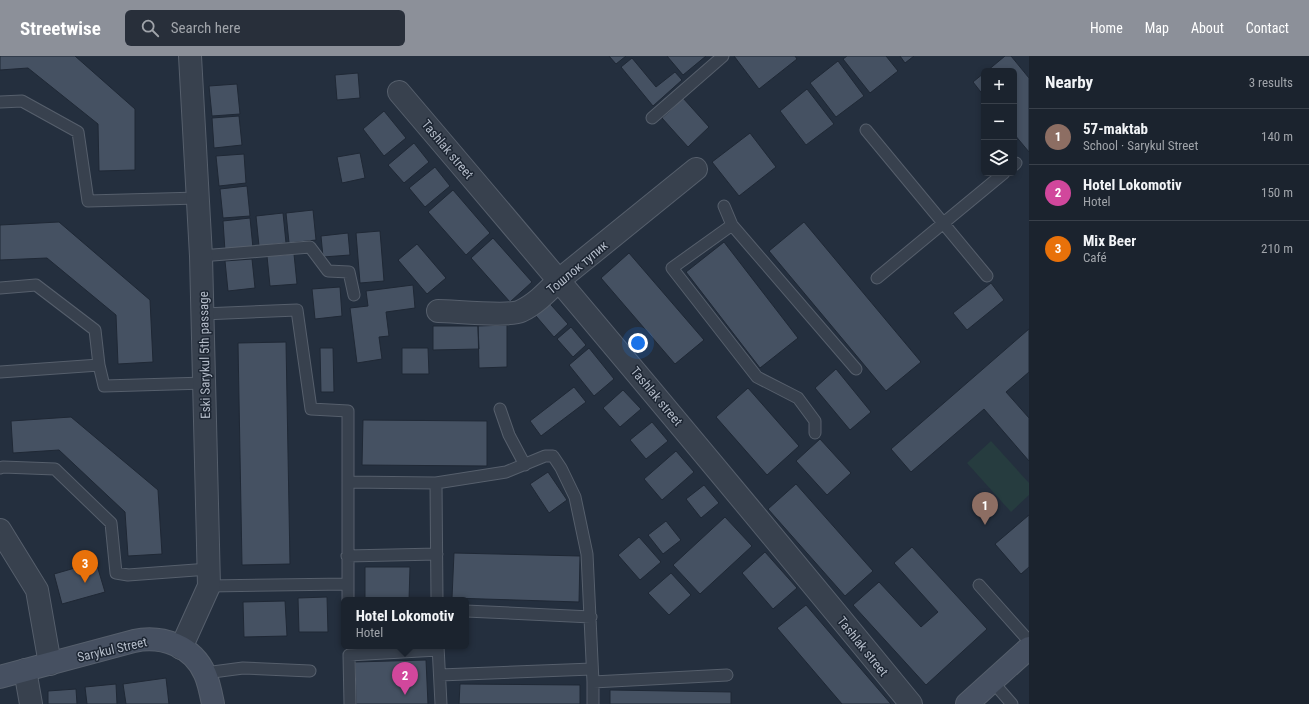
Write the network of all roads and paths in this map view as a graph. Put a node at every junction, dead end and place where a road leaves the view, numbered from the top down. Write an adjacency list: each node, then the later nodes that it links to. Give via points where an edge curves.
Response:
1 (190, 56): 9 (street, Eski Sarykul 5th passage)
2 (723, 56): 5 (lane)
3 (399, 92): 16 (street, Tashlak street)
4 (0, 102): 9 (lane, via 22,101 78,132 88,201)
5 (652, 118)
6 (866, 130): 11 (lane)
7 (696, 169): 16 (street, Тошлок тупик)
8 (1000, 176): 11 (lane)
9 (198, 198): 13 (street, Eski Sarykul 5th passage)
10 (724, 206): 12 (lane)
11 (944, 223): 14 (lane); 15 (lane)
12 (732, 225): 22 (lane); 26 (lane, via 672,268 757,377 798,398 815,421)
13 (201, 256): 18 (lane, via 310,248 328,272 350,272); 20 (street, Eski Sarykul 5th passage)
14 (987, 276)
15 (877, 278)
16 (559, 280): 19 (street, Тошлок тупик, via 539,299 520,312); 62 (street, Tashlak street)
17 (0, 288): 21 (lane, via 36,285 95,330)
18 (354, 295)
19 (438, 311)
20 (203, 314): 24 (street, Eski Sarykul 5th passage); 29 (lane, via 297,310 311,409 348,411)
21 (99, 364): 23 (lane); 24 (lane, via 104,386)
22 (856, 369)
23 (0, 372)
24 (205, 383): 34 (street, Eski Sarykul 5th passage)
25 (500, 409): 27 (lane, via 509,435)
26 (815, 433)
27 (525, 465): 30 (lane, via 506,472); 40 (lane, via 545,456 552,456 575,497 588,554)
28 (0, 468): 34 (lane, via 55,469 111,523 116,573)
29 (348, 482): 30 (lane); 33 (lane)
30 (436, 483): 32 (lane)
31 (0, 530): 47 (street, via 37,590)
32 (437, 554): 33 (lane); 38 (lane)
33 (348, 556): 35 (lane)
34 (209, 578): 35 (lane); 42 (street, Eski Sarykul 5th passage)
35 (347, 584): 37 (lane)
36 (979, 585): 41 (lane)
37 (348, 597)
38 (438, 597)
39 (469, 611): 40 (lane)
40 (591, 617): 48 (lane)
41 (1029, 641)
42 (182, 648): 47 (main road, Sarykul Street, via 157,640 141,640); 51 (main road, Sarykul Street, via 195,658)
43 (1029, 648): 55 (main road)
44 (408, 649): 46 (lane)
45 (438, 649): 53 (lane)
46 (349, 651): 59 (lane)
47 (50, 664): 49 (main road, Sarykul Street)
48 (592, 669): 53 (lane); 56 (lane)
49 (24, 670): 54 (main road, Sarykul Street); 57 (street)
50 (310, 671): 51 (lane, via 243,668)
51 (205, 673): 58 (main road, Sarykul Street)
52 (727, 675): 56 (lane)
53 (440, 676): 60 (lane)
54 (0, 677)
55 (992, 681): 63 (main road); 64 (lane)
56 (593, 682): 61 (lane)
57 (31, 704)
58 (213, 704)
59 (350, 704)
60 (441, 704)
61 (593, 704)
62 (911, 704)
63 (966, 704)
64 (1012, 704)

